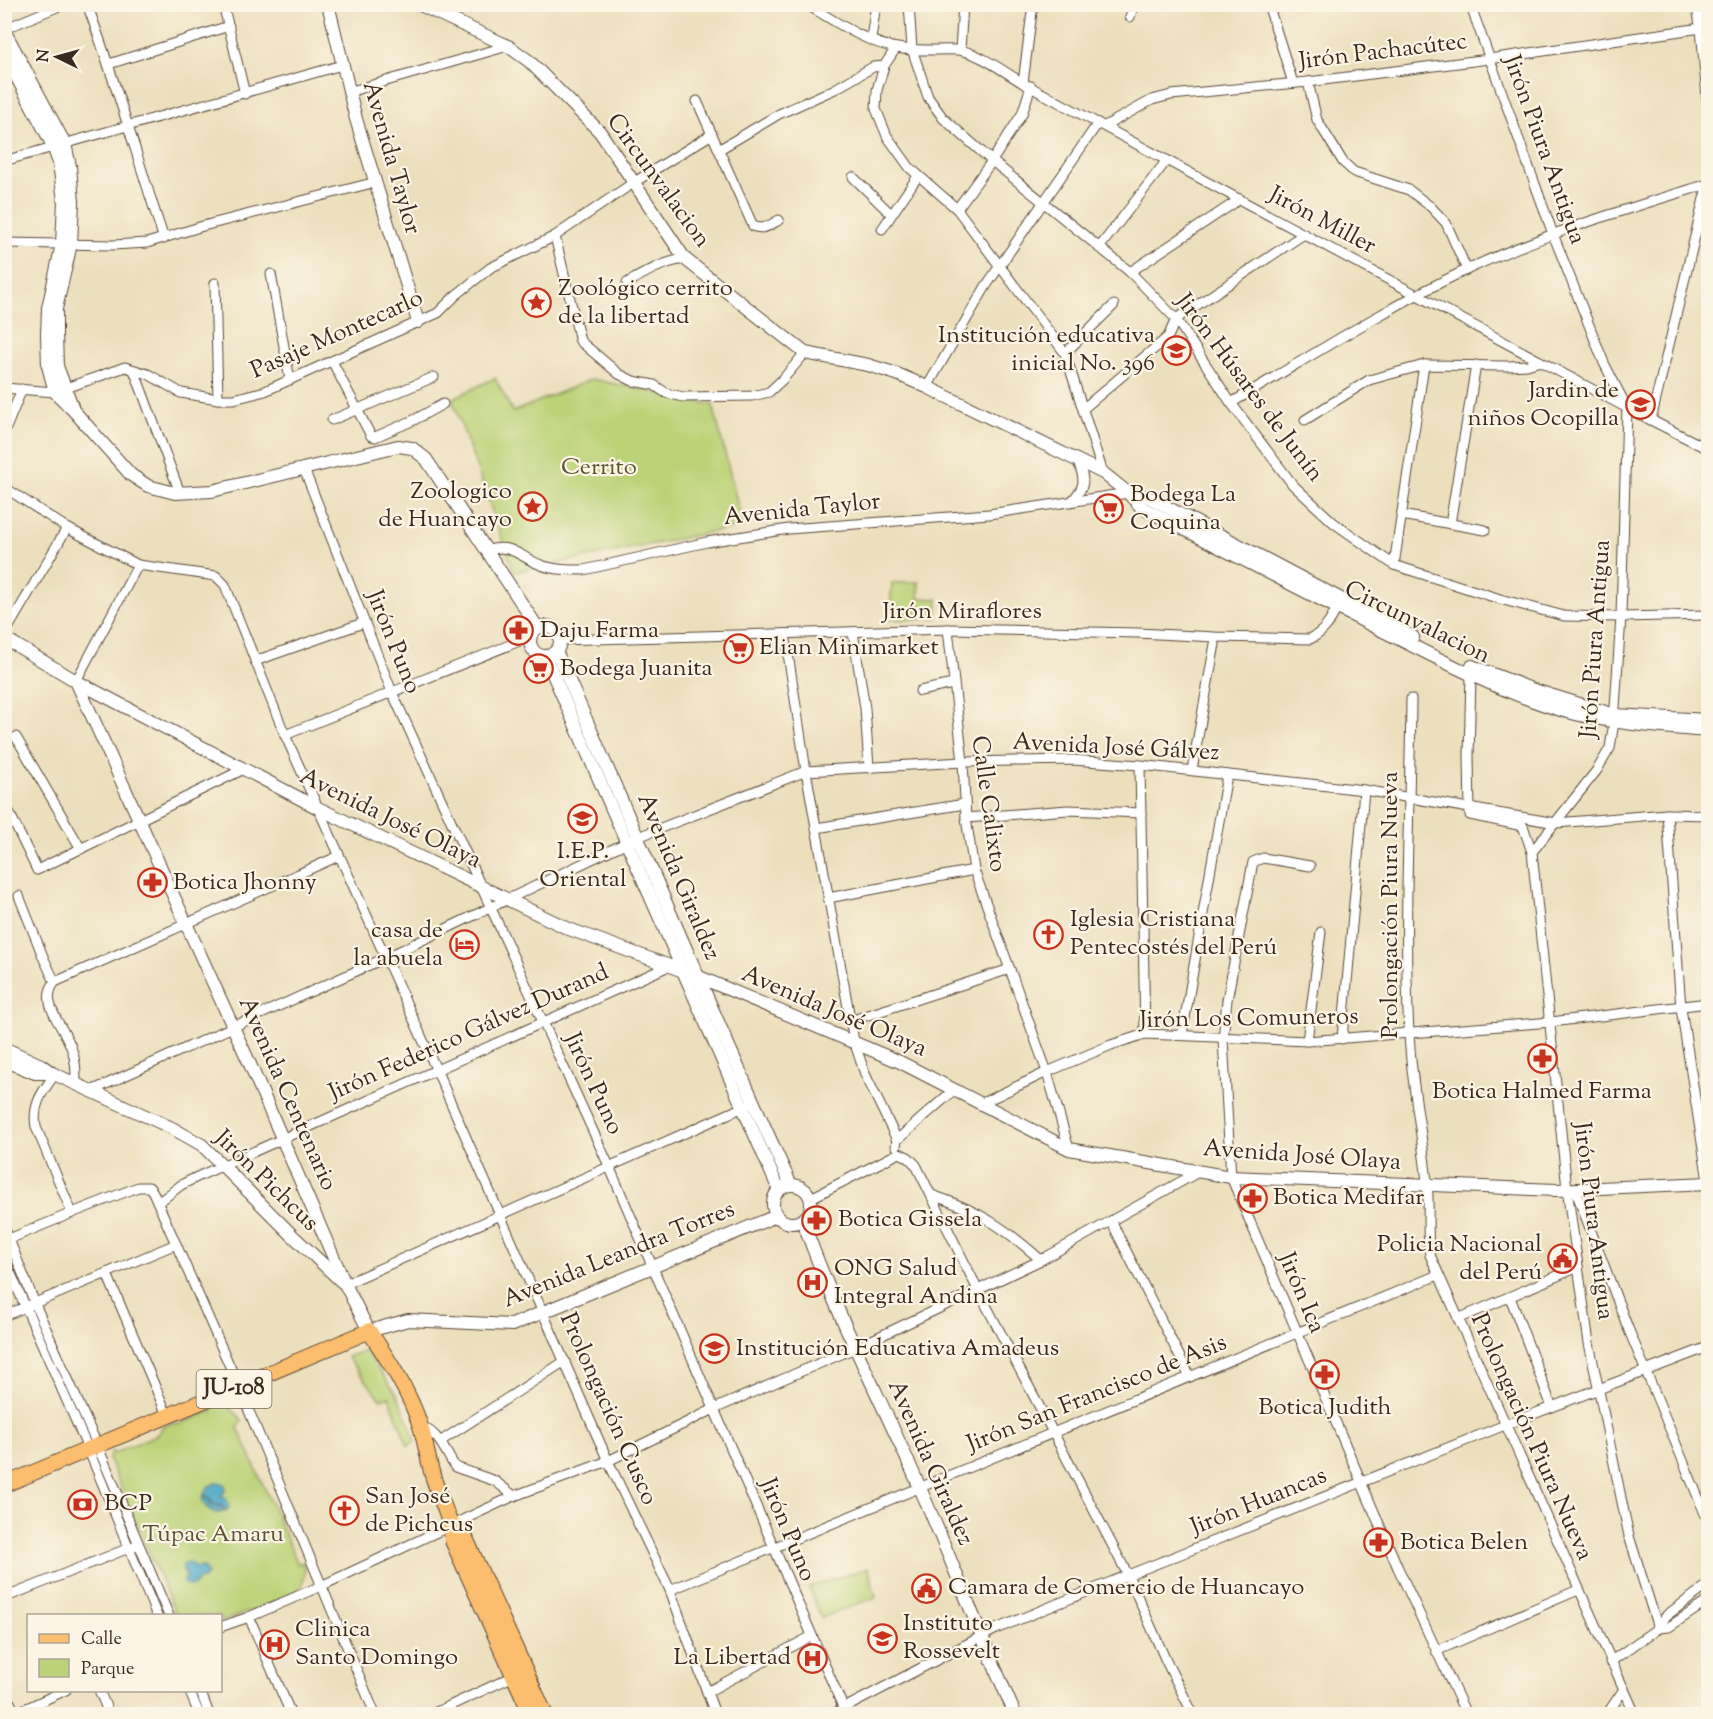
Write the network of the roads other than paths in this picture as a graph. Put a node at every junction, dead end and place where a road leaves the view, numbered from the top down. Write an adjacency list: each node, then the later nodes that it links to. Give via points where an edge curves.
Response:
1 (64, 4): 18 (street)
2 (87, 4): 26 (street)
3 (223, 4): 16 (street)
4 (328, 4): 27 (street, Avenida Taylor)
5 (418, 4): 20 (street, Circunvalacion)
6 (806, 4): 19 (street)
7 (876, 4): 19 (street)
8 (909, 4): 22 (street, Jirón Húsares de Junín)
9 (963, 4): 23 (street)
10 (1033, 4): 31 (street)
11 (1134, 4): 15 (street)
12 (1268, 4): 30 (street)
13 (1470, 4): 25 (street, Jirón Piura Antigua)
14 (1696, 4): 17 (street)
15 (1130, 17)
16 (229, 26): 26 (street); 33 (street)
17 (1705, 28): 25 (street, Jirón Pachacútec); 35 (street)
18 (4, 30): 39 (street)
19 (870, 39): 21 (street)
20 (508, 46): 32 (street); 47 (street, Circunvalacion, via 600,132)
21 (896, 48): 22 (street); 28 (street)
22 (912, 49): 23 (street, Jirón Miller); 43 (street, Jirón Húsares de Junín, via 928,97 943,118)
23 (960, 50): 31 (street, Jirón Miller)
24 (4, 53): 39 (street)
25 (1489, 59): 29 (street, Jirón Pachacútec); 56 (street, Jirón Piura Antigua)
26 (110, 64): 37 (street)
27 (342, 65): 32 (street, Avenida Taylor); 33 (street)
28 (884, 66): 40 (street, via 873,67 779,114); 44 (street, via 876,109 887,136)
29 (1308, 82): 30 (street, Jirón Pachacútec); 64 (street, via 1317,120 1343,162 1354,172 1409,190 1431,207 1446,223)
30 (1293, 83): 36 (street, Jirón Pachacútec, via 1171,95)
31 (1027, 84): 36 (street, Jirón Miller); 43 (street, via 1022,114)
32 (348, 92): 46 (street, Avenida Taylor)
33 (245, 94): 37 (street)
34 (697, 101): 38 (street)
35 (1708, 110)
36 (1102, 124): 41 (street, Jirón Miller); 50 (street)
37 (127, 128): 39 (street); 58 (street)
38 (712, 134): 40 (street); 47 (street, Pasaje Montecarlo)
39 (59, 145): 42 (street); 60 (street, via 73,202)
40 (720, 149): 53 (street, via 753,226 765,228)
41 (1167, 160): 49 (street, Jirón Miller); 61 (street)
42 (4, 161)
43 (992, 161): 50 (street, Jirón Húsares de Junín); 51 (street)
44 (918, 176): 51 (street); 52 (street)
45 (853, 177): 52 (street)
46 (376, 182): 58 (street); 72 (street, Avenida Taylor)
47 (633, 183): 57 (street, Pasaje Montecarlo); 62 (street, Circunvalacion)
48 (1708, 184): 56 (street); 94 (street)
49 (1240, 199): 55 (street, Jirón Miller); 65 (street)
50 (1044, 203): 61 (street, Jirón Húsares de Junín); 63 (street)
51 (957, 209): 63 (street)
52 (891, 214): 54 (street)
53 (779, 220)
54 (882, 229)
55 (1304, 234): 69 (street, Jirón Miller); 71 (street)
56 (1553, 234): 64 (street); 90 (street, Jirón Piura Antigua, via 1604,363)
57 (555, 236): 72 (street, Pasaje Montecarlo, via 490,268 438,313); 73 (street, via 580,341 618,374 684,397 752,396 769,392)
58 (164, 239): 60 (street, via 147,243)
59 (4, 243): 60 (street)
60 (66, 244): 85 (street, via 56,309)
61 (1099, 248): 65 (street, Jirón Húsares de Junín)
62 (685, 259): 68 (street, via 670,261); 73 (street, Circunvalacion)
63 (999, 267): 74 (street); 82 (street)
64 (1467, 270): 69 (street)
65 (1130, 272): 71 (street, Jirón Húsares de Junín)
66 (271, 274): 81 (street)
67 (215, 283): 86 (street)
68 (627, 283)
69 (1417, 295): 76 (street, Jirón Miller); 87 (street)
70 (1114, 305): 74 (street)
71 (1176, 319): 87 (street, Jirón Húsares de Junín); 89 (street, via 1168,337)
72 (417, 322): 75 (street, Pasaje Montecarlo)
73 (805, 353): 82 (street, Circunvalacion, via 878,368)
74 (1065, 354): 89 (street)
75 (332, 361): 81 (street, Pasaje Montecarlo); 91 (street)
76 (1540, 362): 78 (street); 90 (street, Jirón Miller)
77 (1424, 365): 78 (street); 93 (street, via 1370,380); 104 (street)
78 (1476, 366): 105 (street)
79 (134, 370): 85 (street, via 125,367); 86 (street, Pasaje Montecarlo, via 181,393); 101 (street)
80 (434, 377): 91 (street)
81 (290, 380): 86 (street, Pasaje Montecarlo, via 265,391)
82 (927, 387): 97 (street, Circunvalacion)
83 (4, 388): 84 (street)
84 (22, 389): 85 (street); 95 (street)
85 (60, 391): 101 (street, via 131,476 148,486)
86 (218, 399)
87 (1231, 403): 110 (street, Jirón Húsares de Junín, via 1293,486 1334,523)
88 (443, 404): 91 (street, via 375,437 368,432)
89 (1084, 408): 99 (street)
90 (1627, 408): 94 (street, Jirón Miller); 113 (street, Jirón Piura Antigua)
91 (358, 409): 92 (street)
92 (332, 420)
93 (1305, 420)
94 (1651, 420): 96 (street, Jirón Miller)
95 (4, 433)
96 (1708, 449)
97 (1078, 462): 99 (street, Circunvalacion); 103 (street, via 1083,484)
98 (304, 469): 101 (street, via 212,492); 108 (street, via 398,446 412,448 426,459); 114 (street, Jirón Puno)
99 (1103, 473): 102 (street, Circunvalacion)
100 (4, 487): 106 (street)
101 (180, 493)
102 (1128, 493): 103 (street, Avenida Taylor); 111 (street, Circunvalacion, via 1142,507)
103 (1071, 502): 108 (street, Avenida Taylor, via 989,514 789,529 707,542 584,570 541,565 508,548)
104 (1401, 515): 105 (street); 110 (street)
105 (1450, 524): 107 (street)
106 (67, 528): 109 (street); 119 (street)
107 (1485, 530)
108 (488, 550): 115 (street)
109 (138, 565): 123 (street, Prolongación Cusco, via 216,576 225,585); 125 (street)
110 (1394, 565): 113 (street, Jirón Húsares de Junín, via 1564,616)
111 (1339, 603): 116 (street, Jirón Miraflores, via 1331,622 1321,634 1310,639); 124 (street, Circunvalacion); 130 (street, Circunvalacion, via 1472,666)
112 (1708, 615): 113 (street, Jirón Húsares de Junín)
113 (1621, 617): 130 (street, Jirón Piura Antigua)
114 (363, 623): 123 (street); 128 (street, Jirón Puno)
115 (538, 628): 120 (street); 122 (street, via 547,626 558,633)
116 (948, 629): 117 (street, Jirón Miraflores); 126 (street, Calle Calixto)
117 (853, 632): 118 (street, Jirón Miraflores); 137 (street, via 866,708)
118 (785, 634): 122 (street, Jirón Miraflores); 140 (street)
119 (4, 637): 125 (street, Avenida José Olaya)
120 (530, 639): 122 (street, via 534,651); 128 (street)
121 (1215, 644): 139 (street)
122 (554, 649): 155 (street, Avenida Giraldez)
123 (255, 661): 133 (street, Prolongación Cusco)
124 (1471, 674): 130 (street, Circunvalacion, via 1563,710); 146 (street)
125 (76, 681): 138 (street, Avenida José Olaya); 152 (street, Avenida Centenario)
126 (953, 684): 127 (street); 135 (street, Calle Calixto)
127 (920, 691)
128 (392, 692): 133 (street); 161 (street, Jirón Puno)
129 (1411, 699): 143 (street, Prolongación Piura Nueva)
130 (1614, 718): 131 (street, Circunvalacion); 132 (street, Circunvalacion); 153 (street, Jirón Piura Antigua, via 1610,748)
131 (1708, 720)
132 (1708, 731)
133 (285, 735): 145 (street, Prolongación Cusco)
134 (16, 737): 156 (street)
135 (963, 762): 136 (street, Avenida José Gálvez, via 1073,760); 137 (street, Avenida José Gálvez); 144 (street, Calle Calixto)
136 (1140, 765): 139 (street, Avenida José Gálvez); 148 (street)
137 (869, 768): 140 (street, Avenida José Gálvez)
138 (244, 769): 145 (street, Avenida José Olaya); 152 (street)
139 (1192, 770): 141 (street, Avenida José Gálvez)
140 (806, 771): 154 (street); 155 (street, Avenida José Gálvez)
141 (1227, 774): 142 (street, Avenida José Gálvez); 182 (street)
142 (1364, 790): 143 (street, Avenida José Gálvez); 184 (street)
143 (1410, 798): 146 (street, Avenida José Gálvez); 181 (street, Prolongación Piura Nueva, via 1406,900)
144 (964, 804): 151 (street, Calle Calixto); 154 (street)
145 (318, 808): 158 (street, Prolongación Cusco); 161 (street, Avenida José Olaya)
146 (1470, 808): 153 (street, Avenida José Gálvez); 157 (street, via 1470,815 1522,826)
147 (8, 810): 156 (street, via 37,870)
148 (1141, 813): 151 (street, via 1068,810); 180 (street)
149 (1667, 814): 150 (street, Avenida José Gálvez); 153 (street, Avenida José Gálvez); 175 (street)
150 (1708, 815)
151 (966, 818): 160 (street, Calle Calixto)
152 (139, 820): 156 (street); 166 (street, Avenida Centenario)
153 (1556, 824): 157 (street, Jirón Piura Antigua)
154 (816, 828): 163 (street)
155 (633, 840): 164 (street, Avenida José Gálvez); 171 (street, Avenida Giraldez); 172 (street, Avenida Giraldez)
156 (81, 849)
157 (1532, 852): 177 (street, Jirón Piura Antigua)
158 (339, 856): 166 (street); 168 (street, Prolongación Cusco)
159 (1310, 866): 183 (street, Jirón Ica, via 1263,858 1252,862)
160 (974, 870): 163 (street); 170 (street, Calle Calixto)
161 (481, 886): 164 (street, Avenida José Olaya); 165 (street, Jirón Puno)
162 (19, 896): 173 (street)
163 (828, 898): 176 (street)
164 (508, 899): 165 (street, Avenida José Gálvez); 169 (street, Avenida José Olaya, via 569,928)
165 (491, 908): 168 (street, Avenida José Gálvez); 178 (street, Jirón Puno)
166 (186, 924): 173 (street); 179 (street, Avenida Centenario)
167 (1321, 932): 186 (street)
168 (385, 958): 179 (street, Avenida José Gálvez); 188 (street, Prolongación Cusco)
169 (669, 966): 171 (street, Avenida José Olaya); 178 (street, Jirón Federico Gálvez Durand)
170 (1010, 969): 176 (street); 189 (street, Calle Calixto)
171 (684, 972): 172 (street, Avenida José Olaya); 195 (street, Avenida Giraldez)
172 (697, 976): 185 (street, Avenida José Olaya); 195 (street, Avenida Giraldez)
173 (56, 982): 191 (street, via 50,988 49,1001 71,1046)
174 (1708, 1003): 175 (street, Jirón Los Comuneros)
175 (1682, 1008): 177 (street, Jirón Los Comuneros); 204 (street)
176 (850, 1021): 185 (street)
177 (1551, 1022): 181 (street, Jirón Los Comuneros); 207 (street, Jirón Piura Antigua)
178 (543, 1023): 188 (street, Jirón Federico Gálvez Durand); 201 (street, Jirón Puno)
179 (233, 1027): 193 (street, Avenida José Gálvez); 196 (street, Avenida Centenario)
180 (1145, 1034): 182 (street, Jirón Los Comuneros); 189 (street, Jirón Los Comuneros)
181 (1409, 1034): 184 (street, Jirón Los Comuneros); 205 (street, Prolongación Piura Nueva)
182 (1182, 1035): 183 (street, Jirón Los Comuneros)
183 (1223, 1038): 186 (street, Jirón Los Comuneros); 203 (street, Jirón Ica)
184 (1342, 1039): 186 (street, Jirón Los Comuneros)
185 (854, 1041): 192 (street, Avenida José Olaya); 197 (street, via 865,1074)
186 (1307, 1041)
187 (6, 1057): 190 (street, Jirón Pichcus, via 41,1065)
188 (436, 1069): 196 (street, Jirón Federico Gálvez Durand); 212 (street, Prolongación Cusco)
189 (1047, 1072): 194 (street, Jirón Los Comuneros); 198 (street, Calle Calixto)
190 (53, 1074): 191 (street, Jirón Pichcus); 211 (street, via 39,1096 34,1116)
191 (76, 1084): 193 (street, Jirón Pichcus)
192 (955, 1089): 194 (street, Avenida José Olaya); 197 (street)
193 (91, 1091): 200 (street, Jirón Pichcus, via 202,1145)
194 (982, 1103): 198 (street, Avenida José Olaya)
195 (748, 1105): 201 (street); 206 (street, Avenida Giraldez)
196 (283, 1138): 200 (street, Jirón Federico Gálvez Durand); 225 (street, Avenida Centenario)
197 (897, 1140): 199 (street)
198 (1069, 1149): 202 (street, Avenida José Olaya)
199 (899, 1153): 208 (street, via 913,1160); 209 (street)
200 (223, 1166): 210 (street, Jirón Federico Gálvez Durand, via 189,1181); 225 (street, Jirón Pichcus)
201 (609, 1166): 212 (street); 222 (street, Jirón Puno)
202 (1200, 1171): 203 (street, Avenida José Olaya); 214 (street)
203 (1231, 1177): 205 (street, Avenida José Olaya); 233 (street, Jirón Ica)
204 (1708, 1182): 207 (street, Avenida José Olaya)
205 (1428, 1185): 207 (street, Avenida José Olaya); 224 (street, Prolongación Piura Nueva, via 1428,1240)
206 (785, 1187): 209 (street, via 803,1188); 213 (street, via 773,1201)
207 (1571, 1189): 221 (street, Jirón Piura Antigua); 237 (street)
208 (932, 1195): 220 (street, via 988,1218); 226 (street)
209 (811, 1198): 215 (street)
210 (158, 1203): 211 (street, via 148,1187 138,1187); 218 (street)
211 (72, 1213): 217 (street)
212 (499, 1215): 225 (street); 229 (street, Prolongación Cusco)
213 (776, 1215): 215 (street, via 788,1223); 222 (street, Avenida Leandra Torres)
214 (1112, 1221): 220 (street); 238 (street)
215 (804, 1225): 235 (street, Avenida Giraldez)
216 (4, 1227): 217 (street)
217 (9, 1239): 228 (street)
218 (176, 1244): 223 (street); 239 (street)
219 (4, 1258): 228 (street)
220 (1041, 1260): 226 (street)
221 (1578, 1267): 227 (street); 240 (street, Jirón Piura Antigua)
222 (653, 1268): 229 (street, Avenida Leandra Torres); 242 (street, Jirón Puno)
223 (107, 1274): 228 (street); 243 (street)
224 (1438, 1275): 231 (street, Prolongación Piura Nueva); 233 (street, Jirón San Francisco de Asis)
225 (345, 1284): 232 (street, Avenida Centenario)
226 (978, 1290): 235 (street); 246 (street)
227 (1510, 1297): 231 (street); 241 (street)
228 (30, 1306): 230 (street); 248 (street)
229 (544, 1313): 232 (street, Avenida Leandra Torres, via 512,1325 414,1320); 236 (street, Prolongación Cusco)
230 (4, 1316)
231 (1458, 1319): 245 (street, Prolongación Piura Nueva)
232 (369, 1331): 239 (main road, Avenida Leandra Torres / JU-108); 244 (main road, Avenida Centenario, via 393,1366)
233 (1296, 1333): 238 (street, Jirón San Francisco de Asis); 250 (street, Jirón Ica)
234 (1708, 1347): 237 (street, Jirón Huancas)
235 (855, 1348): 242 (street); 252 (street, Avenida Giraldez)
236 (565, 1361): 247 (street); 249 (street, Prolongación Cusco)
237 (1645, 1371): 240 (street, Jirón Huancas); 254 (street)
238 (1190, 1377): 246 (street, Jirón San Francisco de Asis)
239 (238, 1387): 243 (main road, Avenida Leandra Torres / JU-108); 261 (street)
240 (1599, 1389): 241 (street, Jirón Huancas); 270 (street, Jirón Piura Antigua, via 1629,1536)
241 (1551, 1407): 245 (street, Jirón Huancas)
242 (714, 1409): 249 (street); 257 (street, Jirón Puno)
243 (168, 1417): 248 (main road, Avenida Leandra Torres / JU-108)
244 (420, 1424): 247 (street); 255 (main road, Avenida Centenario, via 428,1464)
245 (1505, 1425): 250 (street, Jirón Huancas); 263 (street, Prolongación Piura Nueva)
246 (1052, 1433): 252 (street, Jirón San Francisco de Asis); 259 (street)
247 (441, 1441): 253 (street, via 455,1467 495,1481)
248 (93, 1449): 251 (main road, Avenida Leandra Torres / JU-108); 256 (street); 258 (street)
249 (608, 1461): 253 (street); 262 (street, Prolongación Cusco)
250 (1361, 1483): 259 (street, Jirón Huancas); 273 (street, Jirón Ica)
251 (4, 1485)
252 (920, 1488): 257 (street, Jirón San Francisco de Asis); 272 (street, Avenida Giraldez)
253 (514, 1496): 255 (street)
254 (1708, 1521)
255 (452, 1524): 261 (street); 275 (main road, Avenida Centenario, via 453,1542)
256 (139, 1544): 258 (street); 267 (street)
257 (774, 1547): 262 (street, Jirón San Francisco de Asis); 271 (street, Jirón Puno)
258 (128, 1548): 264 (street); 266 (street)
259 (1128, 1575): 272 (street, Jirón Huancas); 296 (street)
260 (1708, 1585): 270 (street, via 1667,1615)
261 (321, 1586): 268 (street); 289 (street)
262 (670, 1590): 282 (street, Prolongación Cusco)
263 (1578, 1590): 273 (street); 274 (street, Prolongación Piura Nueva)
264 (4, 1598)
265 (1708, 1601): 270 (street, via 1669,1627)
266 (156, 1614)
267 (168, 1614)
268 (249, 1617): 269 (street); 288 (street)
269 (222, 1626)
270 (1658, 1628): 274 (street)
271 (812, 1636): 282 (street); 283 (street, Jirón Puno)
272 (981, 1637): 283 (street, Jirón Huancas); 295 (street, Avenida Giraldez)
273 (1436, 1651): 297 (street, Jirón Ica)
274 (1610, 1662): 276 (street, Prolongación Piura Nueva)
275 (519, 1673): 290 (street); 291 (main road, Avenida Centenario); 292 (main road, Avenida Centenario)
276 (1624, 1689): 298 (street); 299 (street, Prolongación Piura Nueva)
277 (4, 1691): 284 (street)
278 (62, 1692): 284 (street)
279 (100, 1692): 285 (street)
280 (190, 1692): 286 (street)
281 (201, 1692): 287 (street)
282 (707, 1692): 293 (street, Prolongación Cusco)
283 (845, 1712): 294 (street, Jirón Huancas)
284 (16, 1714)
285 (109, 1714)
286 (199, 1714)
287 (210, 1714)
288 (291, 1714)
289 (375, 1714)
290 (432, 1714)
291 (531, 1714)
292 (545, 1714)
293 (715, 1714)
294 (833, 1714)
295 (1015, 1714)
296 (1193, 1714)
297 (1466, 1714)
298 (1607, 1714)
299 (1635, 1714)

